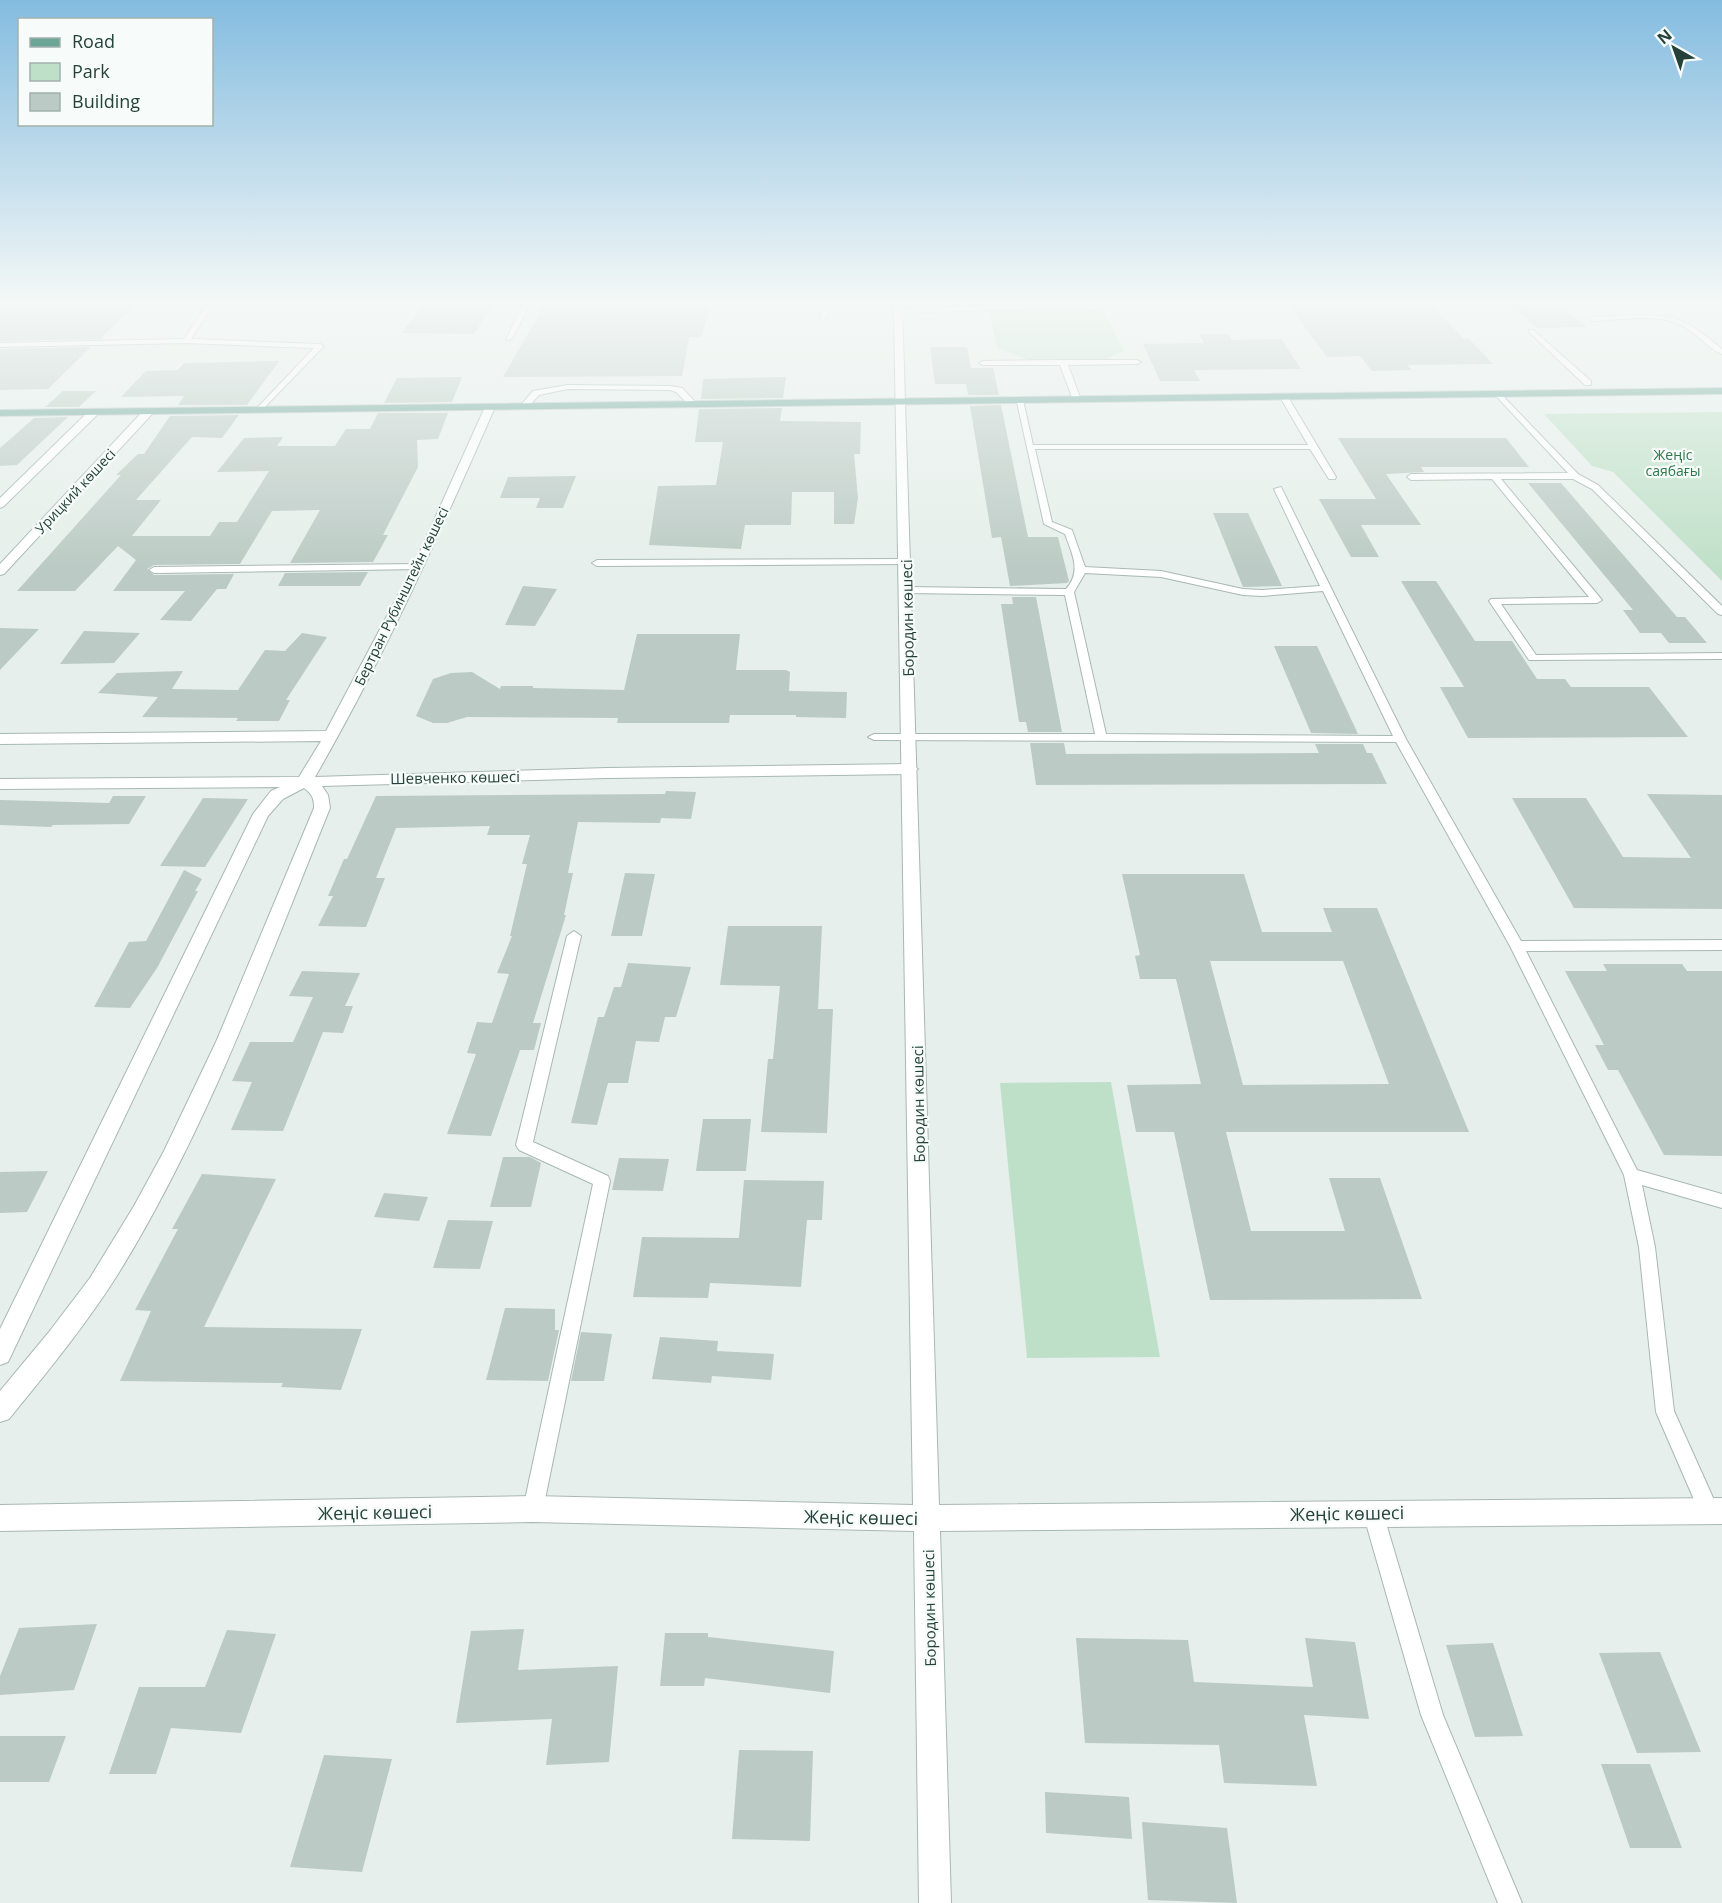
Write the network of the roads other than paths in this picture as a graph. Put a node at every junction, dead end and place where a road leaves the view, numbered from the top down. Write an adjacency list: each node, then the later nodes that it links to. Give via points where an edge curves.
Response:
1 (276, 393): 15 (lane)
2 (537, 393): 13 (lane)
3 (682, 393): 12 (lane)
4 (902, 393): 11 (street, Бородин көшесі)
5 (1074, 393): 10 (lane)
6 (1587, 393): 7 (main road)
7 (1498, 394): 8 (main road); 21 (lane)
8 (1284, 397): 10 (main road); 20 (lane)
9 (1019, 400): 10 (main road); 11 (main road); 19 (lane)
10 (1077, 400)
11 (902, 402): 12 (main road); 27 (street, Бородин көшесі)
12 (693, 404): 13 (main road)
13 (524, 406): 14 (main road)
14 (490, 407): 15 (main road); 29 (street, Бертран Рубинштейн көшесі)
15 (260, 410): 16 (main road)
16 (149, 411): 17 (main road); 32 (street, Урицкий көшесі)
17 (94, 412): 18 (main road); 26 (street)
18 (0, 413)
19 (1030, 447): 20 (lane); 31 (lane, via 1048,524 1069,532)
20 (1313, 447): 22 (lane)
21 (1575, 476): 24 (lane); 36 (lane, via 1594,487)
22 (1332, 477)
23 (1411, 477): 24 (lane)
24 (1495, 477): 37 (lane, via 1597,600 1494,601 1533,658)
25 (1278, 489): 33 (lane)
26 (0, 504)
27 (905, 561): 28 (lane); 34 (street, Бородин көшесі)
28 (597, 564)
29 (419, 567): 30 (lane); 38 (street, Бертран Рубинштейн көшесі)
30 (154, 570)
31 (1082, 570): 33 (lane, via 1161,574 1263,594); 35 (lane, via 1079,582)
32 (0, 571)
33 (1326, 588): 43 (lane)
34 (906, 590): 35 (lane); 40 (street, Бородин көшесі)
35 (1069, 592): 41 (lane)
36 (1722, 612)
37 (1722, 656)
38 (331, 736): 42 (street); 45 (street, Бертран Рубинштейн көшесі)
39 (874, 737): 40 (lane)
40 (909, 737): 41 (lane); 44 (street, Бородин көшесі)
41 (1101, 737): 43 (lane)
42 (0, 739)
43 (1400, 739): 49 (lane)
44 (910, 769): 45 (street, Шевченко көшесі); 58 (street, Бородин көшесі)
45 (304, 782): 46 (street, Шевченко көшесі); 52 (street, via 277,795 261,814); 53 (street, via 318,790 323,798 322,808 187,1130 112,1264 77,1317)
46 (0, 784)
47 (574, 936): 54 (lane, via 524,1144 603,1181)
48 (1722, 945): 49 (lane)
49 (1517, 946): 50 (lane)
50 (1632, 1175): 51 (lane); 55 (lane, via 1647,1247 1665,1412)
51 (1722, 1201)
52 (0, 1354)
53 (0, 1410)
54 (533, 1509): 57 (street, Жеңіс көшесі); 58 (street, Жеңіс көшесі)
55 (1716, 1511): 56 (street, Жеңіс көшесі)
56 (1372, 1513): 58 (street, Жеңіс көшесі); 60 (lane, via 1432,1715)
57 (0, 1518)
58 (927, 1518): 59 (street, Бородин көшесі)
59 (935, 1903)
60 (1510, 1903)

